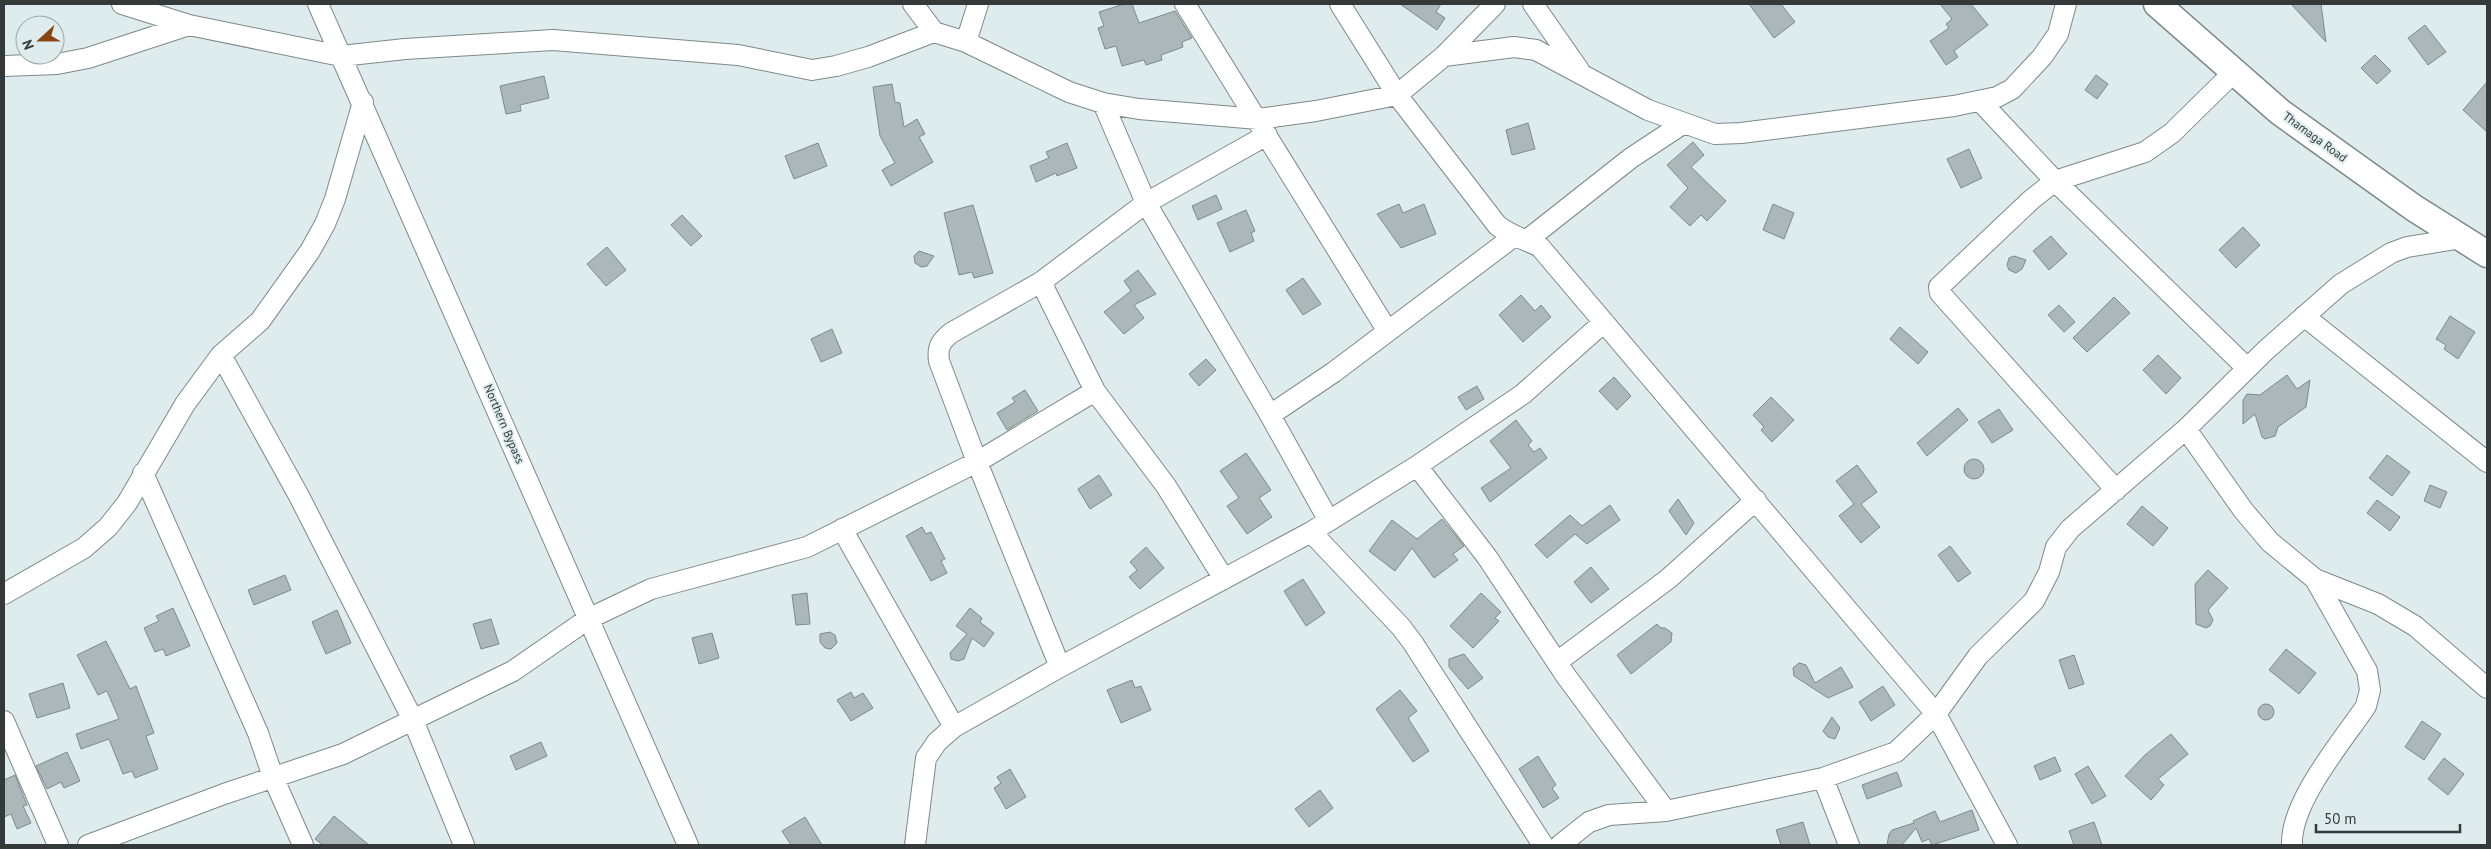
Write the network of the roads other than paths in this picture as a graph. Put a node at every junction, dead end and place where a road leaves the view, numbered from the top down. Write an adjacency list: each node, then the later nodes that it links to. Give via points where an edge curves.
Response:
1 (122, 4): 11 (street)
2 (318, 4): 14 (street, Northern Bypass)
3 (913, 4): 12 (street)
4 (978, 4): 13 (street)
5 (1185, 4): 24 (street)
6 (1340, 4): 19 (street)
7 (1495, 4): 15 (street)
8 (1533, 4): 18 (street)
9 (2066, 4): 21 (street, via 2058,34 2028,73 2012,89)
10 (2157, 4): 17 (main road, Thamaga Road)
11 (189, 25): 14 (street); 16 (street, via 88,58 57,64)
12 (934, 32): 13 (street); 14 (street, via 836,66 812,70 738,55 553,40)
13 (966, 42): 22 (street, via 1069,92)
14 (341, 56): 20 (street, Northern Bypass)
15 (1444, 56): 18 (street, via 1514,47 1536,50); 19 (street)
16 (4, 66)
17 (2234, 72): 25 (street, via 2172,133 2145,152); 28 (main road, Thamaga Road, via 2280,112 2414,208)
18 (1581, 74): 23 (street, via 1648,110)
19 (1397, 95): 24 (street, via 1316,111); 27 (street, via 1497,225)
20 (363, 102): 33 (street, via 325,224 260,321); 50 (street, Northern Bypass)
21 (1980, 102): 23 (street, via 1741,133 1715,134); 25 (street)
22 (1104, 103): 24 (street); 26 (street)
23 (1684, 123): 27 (street)
24 (1263, 127): 26 (street); 32 (street)
25 (2055, 181): 34 (street); 42 (street, via 1942,282 1940,293)
26 (1146, 203): 29 (street); 36 (street)
27 (1520, 238): 31 (street, via 1540,247); 32 (street)
28 (2479, 245): 30 (street, via 2431,242 2390,253 2341,284)
29 (1041, 282): 35 (street); 38 (street, via 952,333 942,340 938,350 939,361)
30 (2304, 316): 34 (street); 39 (street)
31 (1604, 322): 40 (street, via 1524,394); 43 (street)
32 (1387, 330): 36 (street, via 1334,372)
33 (221, 355): 41 (street, via 185,404); 55 (street, via 299,496)
34 (2247, 368): 37 (street)
35 (1096, 391): 38 (street); 47 (street, via 1166,486)
36 (1270, 415): 44 (street)
37 (2186, 429): 42 (street); 48 (street, via 2243,510 2270,542)
38 (977, 462): 45 (street); 52 (street)
39 (2487, 462)
40 (1417, 466): 44 (street); 51 (street, via 1487,558)
41 (143, 473): 49 (street, via 127,504 84,548); 58 (street, via 258,733)
42 (2116, 490): 54 (street, via 2070,530 2056,547 2049,572 2034,601 1978,656)
43 (1756, 500): 51 (street, via 1668,579); 54 (street)
44 (1329, 521): 46 (street)
45 (842, 529): 50 (street, via 792,552 651,589); 57 (street)
46 (1311, 532): 47 (street); 67 (street, via 1413,643)
47 (1224, 579): 52 (street)
48 (2315, 579): 53 (street, via 2378,604 2415,626); 71 (street, via 2367,672 2370,690 2366,706 2306,796 2296,816)
49 (4, 594)
50 (588, 619): 55 (street, via 513,671); 65 (street, Northern Bypass)
51 (1557, 662): 60 (street)
52 (1060, 667): 57 (street)
53 (2487, 688)
54 (1936, 714): 59 (street, via 1896,752); 70 (street)
55 (413, 720): 58 (street, via 343,754); 64 (street)
56 (4, 721): 61 (street)
57 (954, 728): 66 (street, via 937,742 926,758)
58 (273, 777): 62 (street); 63 (street)
59 (1823, 778): 60 (street); 69 (street)
60 (1666, 811): 68 (street, via 1609,815 1589,822)
61 (58, 845)
62 (88, 845)
63 (303, 845)
64 (464, 845)
65 (688, 845)
66 (915, 845)
67 (1544, 845)
68 (1560, 845)
69 (1849, 845)
70 (2007, 845)
71 (2292, 845)

